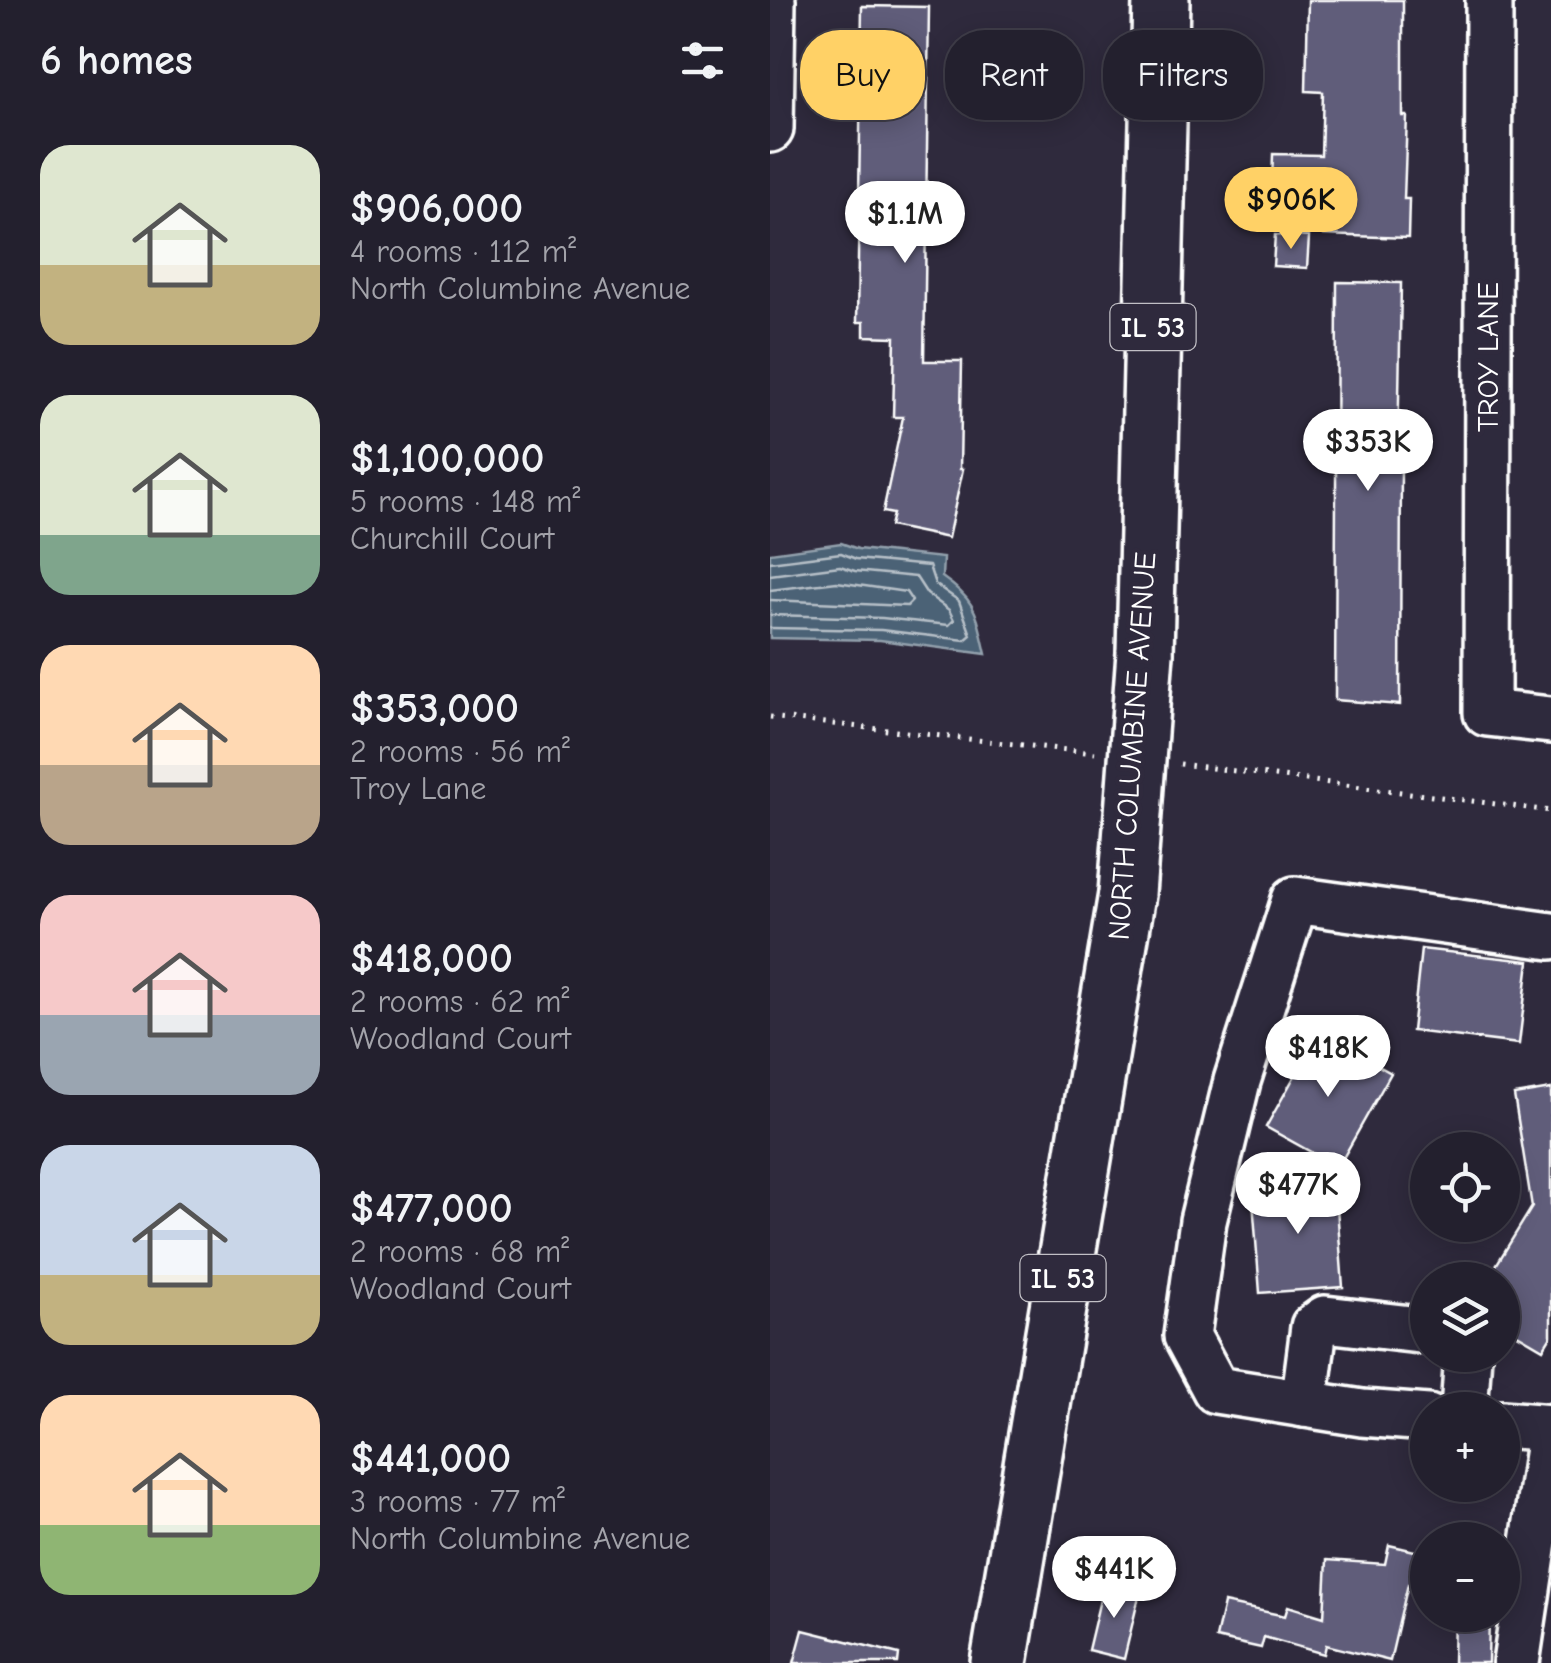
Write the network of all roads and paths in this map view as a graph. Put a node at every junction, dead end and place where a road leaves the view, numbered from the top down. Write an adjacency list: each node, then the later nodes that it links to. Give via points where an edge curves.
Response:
1 (772, 0): 4 (street)
2 (1161, 0): 12 (main road, NORTH COLUMBINE AVENUE / IL 53, bridge, via 1144,653 1127,894)
3 (1489, 0): 5 (street, TROY LANE, via 1487,713)
4 (770, 129)
5 (1551, 720)
6 (1551, 936): 8 (street, via 1295,900 1237,1080 1203,1221 1187,1336 1216,1390)
7 (1410, 1329): 8 (street, via 1326,1319 1314,1327)
8 (1304, 1404): 9 (street)
9 (1410, 1416)
10 (1520, 1425): 11 (street)
11 (1551, 1428): 13 (street)
12 (999, 1663)
13 (1516, 1663)

